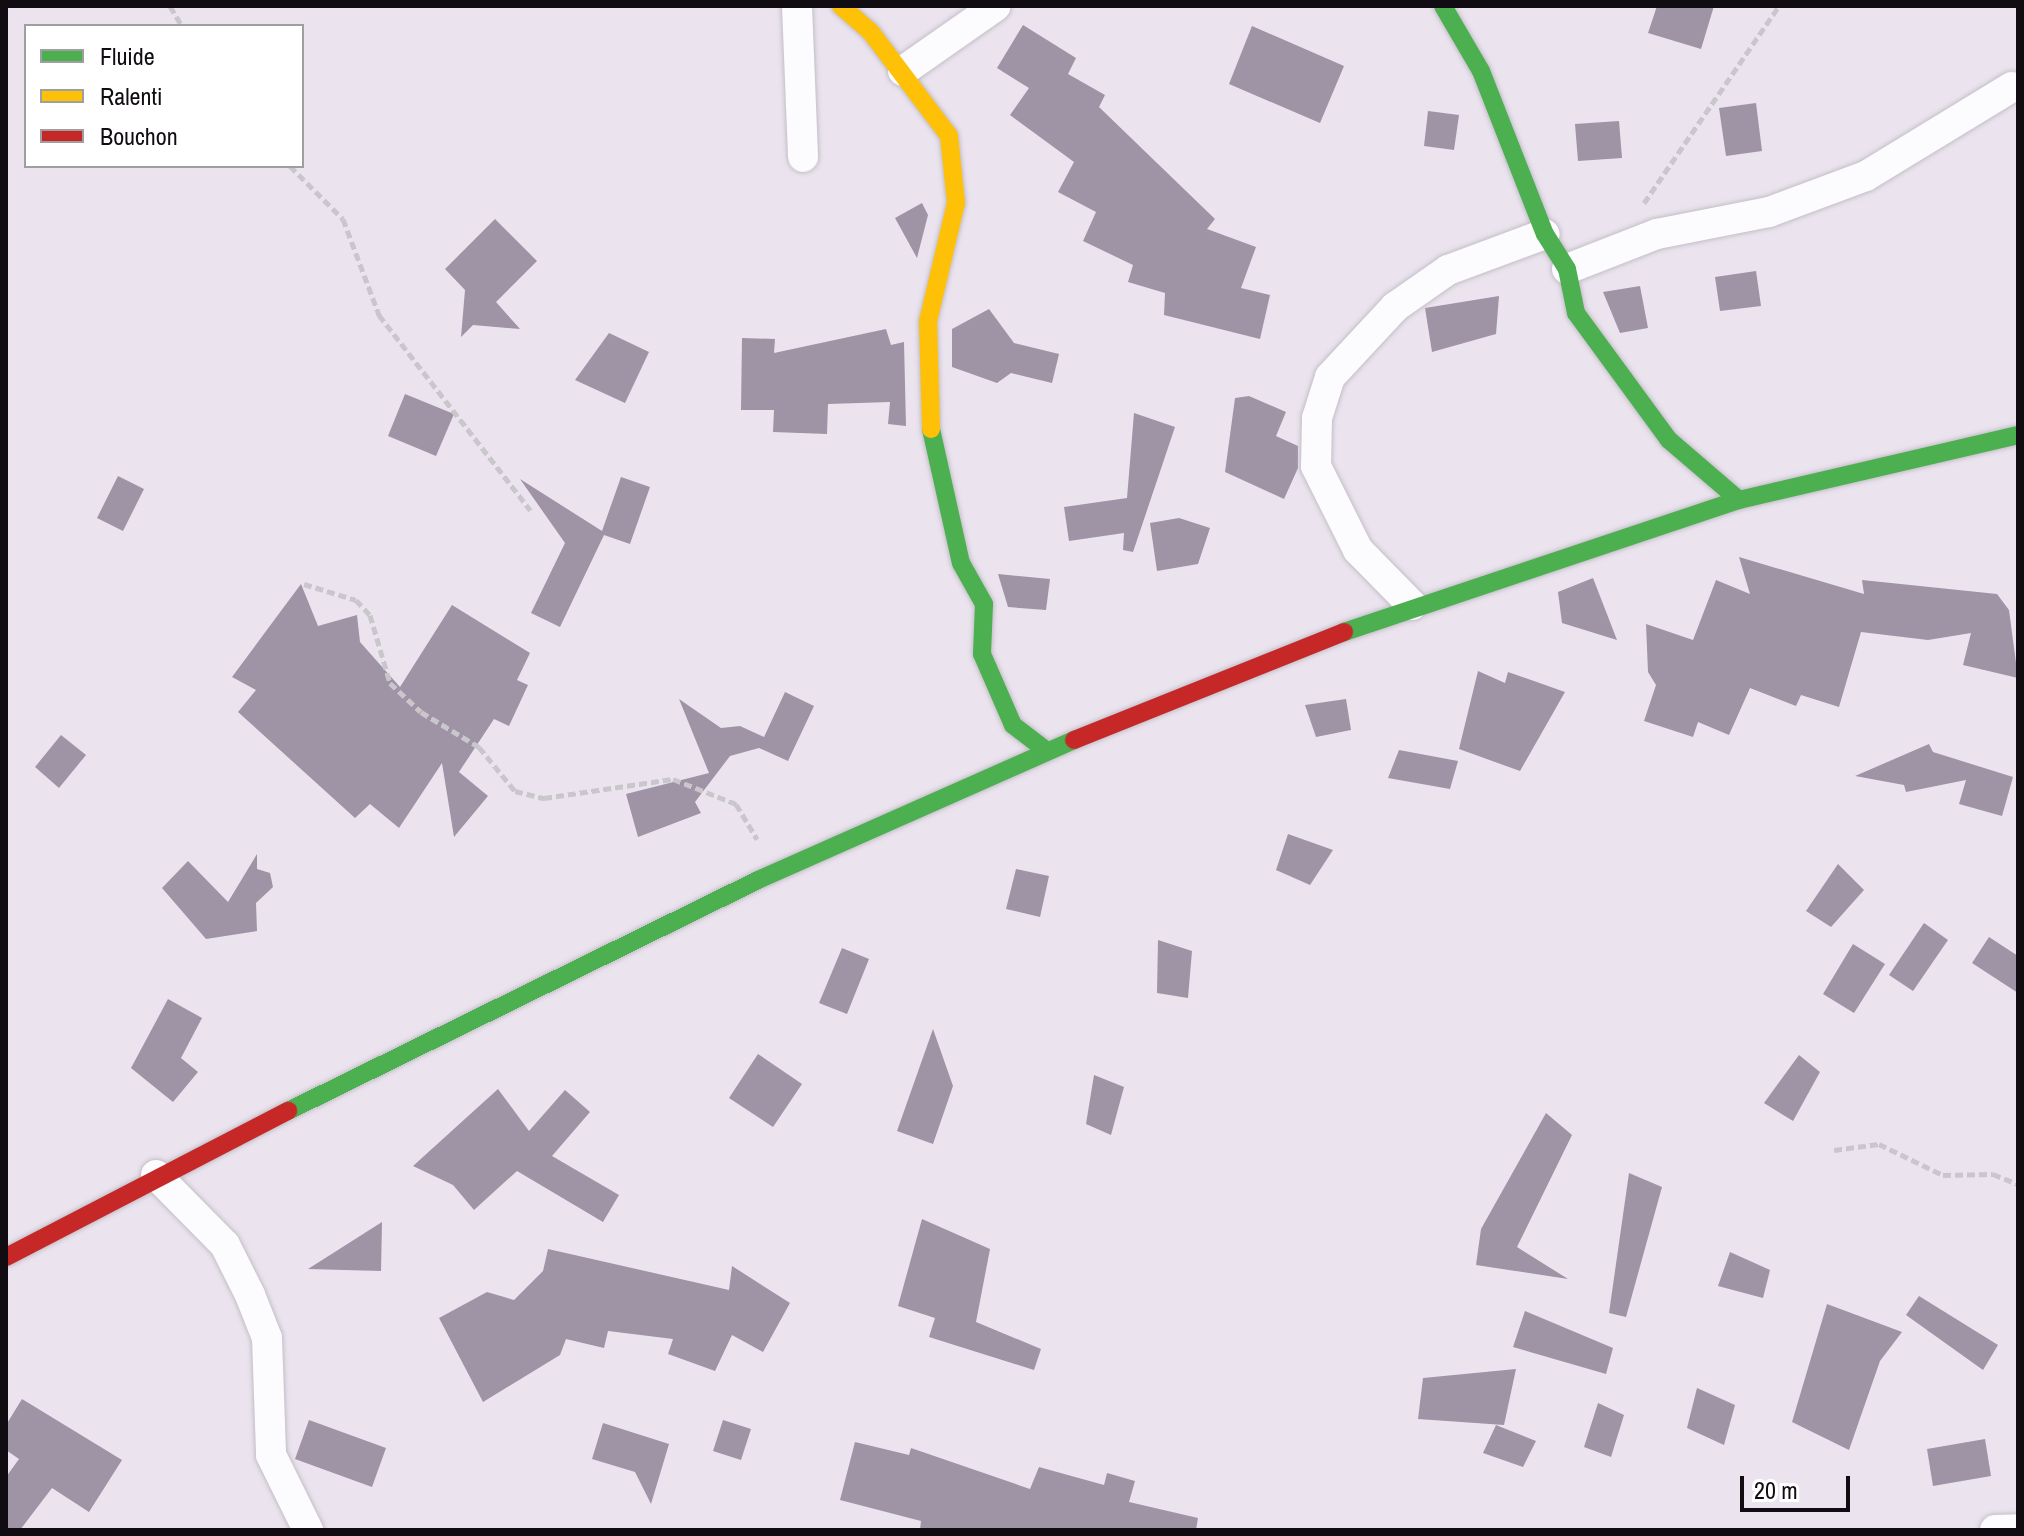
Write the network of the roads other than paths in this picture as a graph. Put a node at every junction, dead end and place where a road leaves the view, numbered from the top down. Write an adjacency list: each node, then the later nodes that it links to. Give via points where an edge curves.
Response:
1 (797, 6): 8 (street)
2 (841, 6): 5 (main road)
3 (996, 6): 6 (street)
4 (1443, 6): 9 (main road, via 1481,71)
5 (873, 18): 6 (main road)
6 (903, 71): 14 (main road, via 949,136 953,164 952,240 928,321 926,376 941,489 961,563 984,604 982,654 1013,725)
7 (2012, 87): 10 (street, via 1866,176 1769,212 1657,234)
8 (803, 157)
9 (1545, 234): 10 (main road); 13 (street, via 1448,270 1395,307 1330,377 1317,418 1316,466 1358,550)
10 (1567, 269): 12 (main road, via 1576,313 1624,384 1669,440)
11 (2018, 435): 12 (main road)
12 (1739, 500): 13 (main road)
13 (1412, 605): 14 (main road)
14 (1047, 751): 15 (main road, via 758,880)
15 (156, 1175): 16 (main road); 18 (street, via 225,1245 250,1295 267,1338 271,1455)
16 (6, 1257)
17 (2018, 1529): 19 (street)
18 (308, 1530)
19 (1995, 1530)

